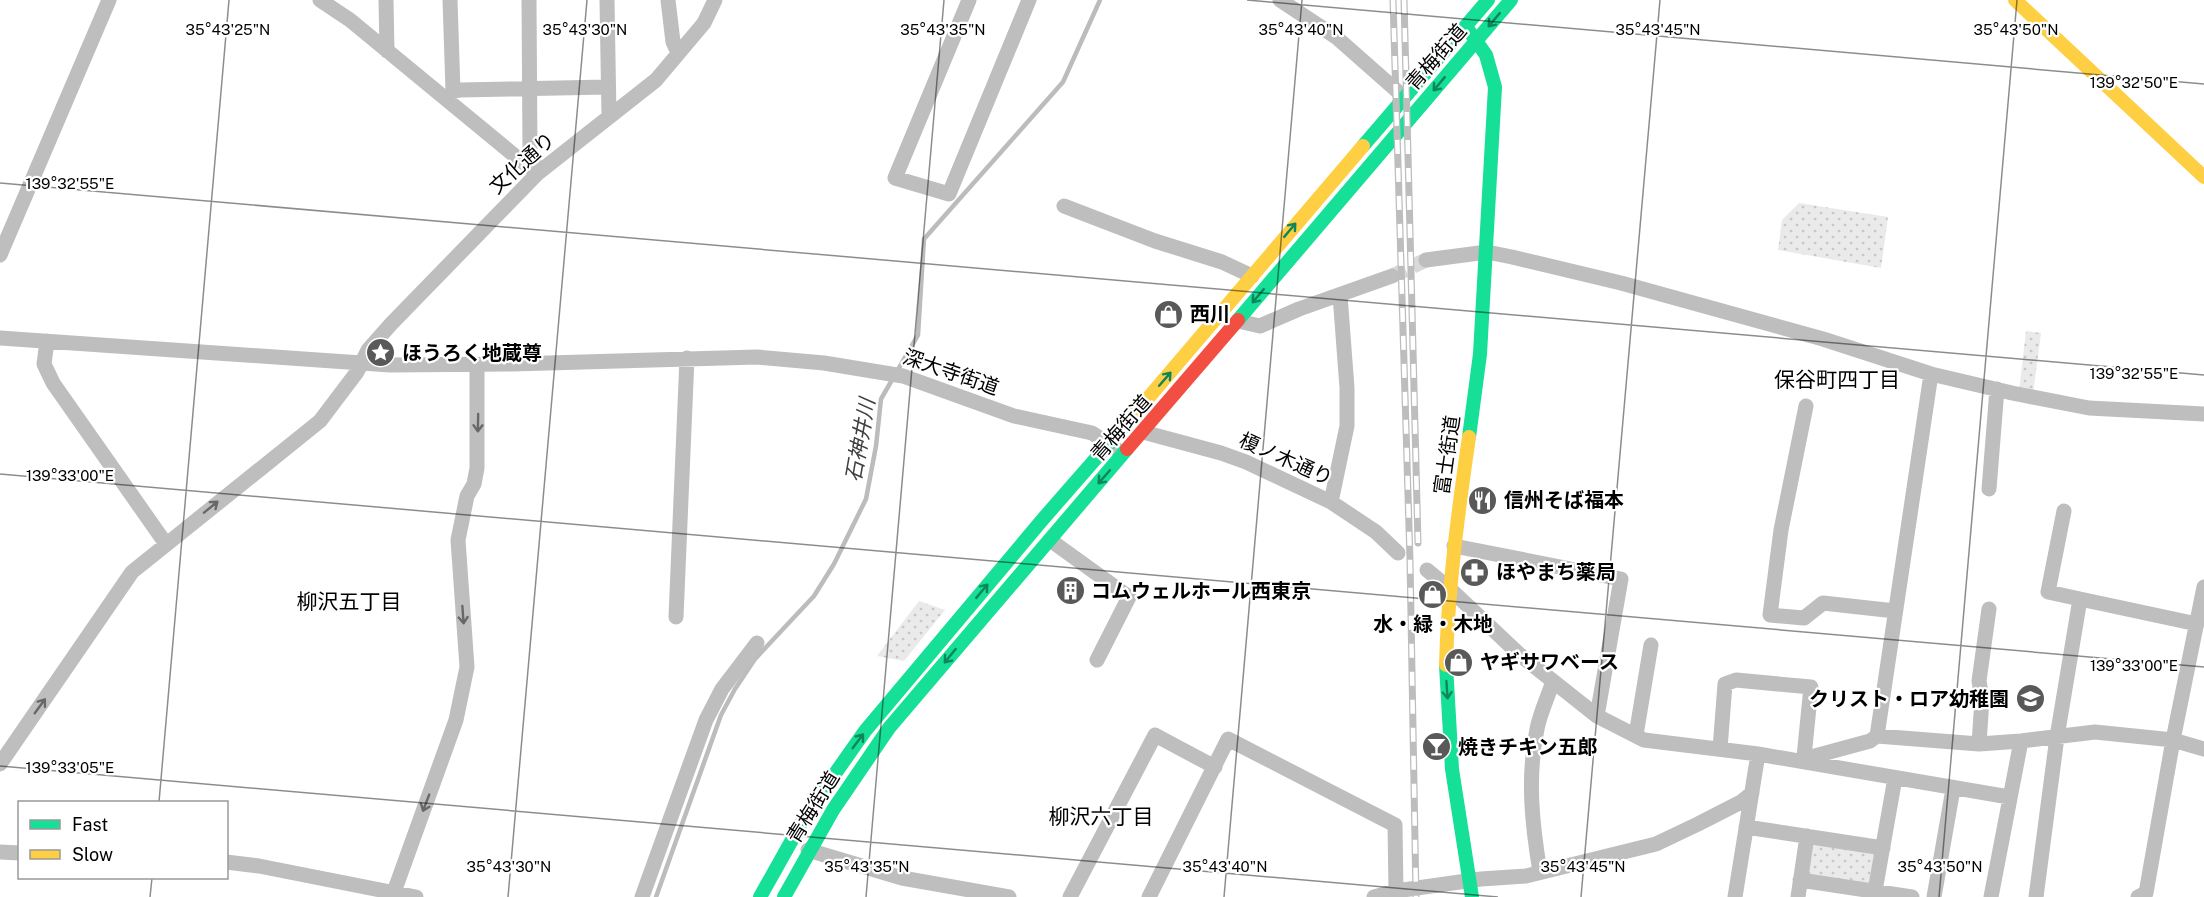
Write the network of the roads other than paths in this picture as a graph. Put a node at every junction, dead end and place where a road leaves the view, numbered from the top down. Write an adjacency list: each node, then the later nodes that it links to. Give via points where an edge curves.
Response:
1 (109, 0): 28 (street)
2 (386, 0): 17 (street)
3 (450, 0): 21 (street)
4 (529, 0): 20 (street)
5 (607, 0): 19 (street)
6 (668, 0): 18 (street)
7 (715, 0): 18 (street, 文化通り, via 704,23)
8 (969, 0): 9 (street, via 894,178 949,194)
9 (1029, 0)
10 (1280, 0): 22 (street, via 1336,37)
11 (1488, 0): 15 (main road, 青梅街道)
12 (1511, 0): 16 (main road, 青梅街道, one-way to 16)
13 (2015, 0): 25 (main road)
14 (323, 1): 17 (street)
15 (1466, 26): 16 (main road, 富士街道); 22 (main road, 青梅街道)
16 (1477, 40): 27 (main road, 富士街道, via 1488,56 1495,87); 33 (main road, 青梅街道, one-way to 33)
17 (387, 51): 21 (street)
18 (678, 53): 23 (street, 文化通り, via 656,80)
19 (608, 87): 20 (street); 23 (street)
20 (531, 90): 21 (street); 24 (street, via 530,151)
21 (449, 95): 24 (street)
22 (1404, 97): 30 (main road, 青梅街道, one-way to 22)
23 (609, 116): 24 (street, 文化通り)
24 (538, 172): 37 (street, 文化通り, via 391,324)
25 (2204, 177)
26 (1064, 206): 30 (street)
27 (1487, 252): 29 (street); 39 (street, via 1621,283 1823,339); 51 (main road, 富士街道, via 1476,385)
28 (0, 255)
29 (1426, 260)
30 (1252, 276): 44 (main road, 青梅街道, one-way to 30)
31 (1392, 276): 32 (street)
32 (1340, 295): 33 (street, via 1260,326); 47 (street, via 1347,426)
33 (1238, 321): 43 (main road, 青梅街道)
34 (0, 338): 35 (street)
35 (47, 341): 37 (street); 50 (street, via 44,364 53,383)
36 (687, 358): 38 (street, 深大寺街道); 44 (street, 深大寺街道, via 756,357 896,374 1014,416 1092,433); 59 (street)
37 (360, 363): 38 (street); 50 (street, 文化通り, one-way to 37, via 320,421)
38 (477, 365): 95 (street, one-way to 95, via 477,468 458,540 467,667 456,720)
39 (1930, 374): 40 (street); 58 (street)
40 (1997, 389): 42 (street, via 2090,408); 46 (street)
41 (1806, 406): 58 (street, via 1781,530 1770,615 1804,618 1823,603)
42 (2204, 414)
43 (1143, 432): 45 (main road, 青梅街道); 47 (street, 榎ノ木通り, via 1246,462)
44 (1109, 442): 45 (street, 深大寺街道); 98 (main road, 青梅街道, one-way to 44, via 806,815 865,731)
45 (1124, 455): 49 (main road, 青梅街道, one-way to 49)
46 (1989, 489)
47 (1331, 502): 52 (street, 榎ノ木通り)
48 (2064, 511): 56 (street, via 2048,592)
49 (1050, 540): 63 (street, via 1129,597); 85 (main road, 青梅街道, one-way to 85, via 872,751)
50 (166, 544): 76 (street, 文化通り, one-way to 50, via 132,572)
51 (1454, 546): 55 (main road, 富士街道); 65 (street, via 1621,579)
52 (1398, 552)
53 (1426, 570): 55 (street)
54 (2204, 587): 60 (street)
55 (1450, 589): 64 (street); 91 (main road, 富士街道, one-way to 91, via 1446,671 1452,769)
56 (2080, 598): 60 (street); 68 (street)
57 (1989, 609): 71 (street, via 1979,681)
58 (1895, 611): 67 (street)
59 (676, 617)
60 (2197, 624): 69 (street)
61 (757, 643): 97 (street, via 722,690 706,720)
62 (1651, 645): 66 (street)
63 (1097, 660)
64 (1553, 681): 65 (street); 89 (street, via 1537,728 1530,788)
65 (1597, 716): 66 (street)
66 (1636, 735): 73 (street, via 1644,740)
67 (1877, 736): 71 (street); 75 (street)
68 (2057, 737): 69 (street, via 2095,732); 70 (street); 110 (street)
69 (2173, 740): 72 (street); 111 (street, via 2146,893)
70 (2021, 741): 71 (street); 81 (street)
71 (1979, 744)
72 (2204, 748)
73 (1720, 749): 74 (street); 75 (street, via 1725,684 1736,680 1811,687)
74 (1758, 754): 75 (street); 80 (street)
75 (1801, 759): 78 (street)
76 (0, 764)
77 (1215, 767): 93 (street, via 1228,740 1395,825); 101 (street, via 1155,735); 102 (street)
78 (1895, 778): 79 (street); 84 (street)
79 (1953, 789): 81 (street); 108 (street)
80 (1752, 794): 82 (street); 89 (street, via 1656,844)
81 (2009, 797): 109 (street)
82 (1746, 827): 83 (street); 105 (street)
83 (1807, 836): 84 (street); 90 (street)
84 (1883, 848): 94 (street)
85 (808, 850): 99 (main road, 青梅街道); 100 (street, via 902,878)
86 (0, 852): 87 (street)
87 (18, 854)
88 (228, 862): 92 (street)
89 (1540, 872): 91 (street)
90 (1800, 880): 94 (street); 106 (street)
91 (1471, 881): 93 (street); 104 (main road, 富士街道)
92 (364, 891): 95 (street)
93 (1396, 891): 103 (street)
94 (1875, 891): 107 (street)
95 (394, 892): 96 (street)
96 (416, 897)
97 (642, 897)
98 (760, 897)
99 (784, 897)
100 (1004, 897)
101 (1070, 897)
102 (1149, 897)
103 (1374, 897)
104 (1472, 897)
105 (1735, 897)
106 (1798, 897)
107 (1912, 897)
108 (1934, 897)
109 (1991, 897)
110 (2036, 897)
111 (2138, 897)

